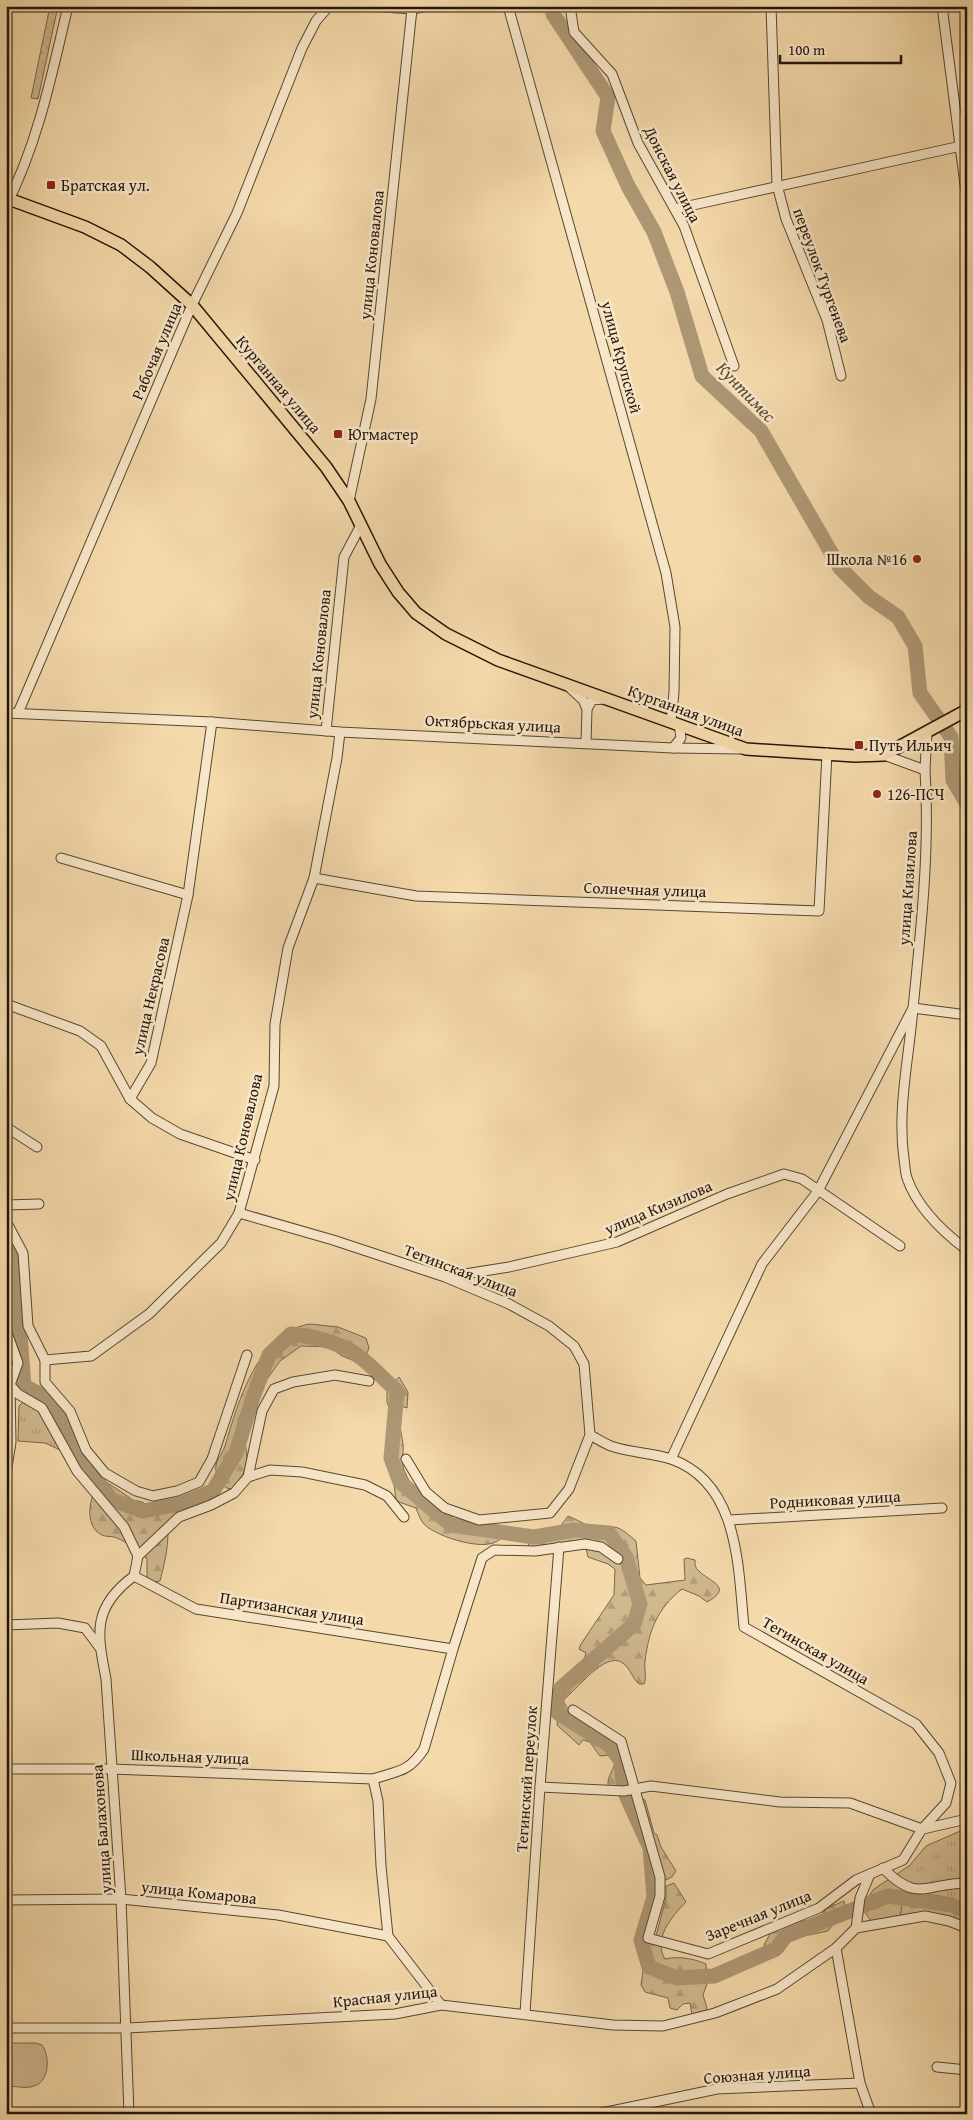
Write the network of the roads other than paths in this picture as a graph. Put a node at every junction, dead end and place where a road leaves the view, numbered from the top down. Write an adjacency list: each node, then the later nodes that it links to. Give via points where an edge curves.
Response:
1 (68, 6): 13 (street, via 37,131)
2 (329, 6): 15 (street, Рабочая улица, via 316,20 302,48 237,213)
3 (369, 6): 9 (street)
4 (429, 6): 9 (street)
5 (508, 6): 27 (street, улица Крупской, via 666,573 675,627)
6 (570, 6): 14 (street, Донская улица, via 574,32 612,74 638,143)
7 (771, 6): 11 (street, переулок Тургенева)
8 (942, 6): 10 (street)
9 (412, 10): 18 (street, улица Коновалова, via 371,399)
10 (961, 146): 11 (street); 12 (street)
11 (777, 185): 14 (street); 17 (street, переулок Тургенева, via 786,219 827,320)
12 (967, 200)
13 (7, 201): 15 (main road, Курганная улица, via 85,227 121,245)
14 (675, 209): 16 (street, Донская улица)
15 (192, 305): 18 (main road, Курганная улица, via 326,467); 25 (street, Рабочая улица)
16 (734, 366)
17 (841, 376)
18 (350, 501): 19 (main road, Курганная улица)
19 (361, 525): 20 (main road, Курганная улица, via 380,564 416,613 473,649); 28 (street, улица Коновалова, via 344,557)
20 (562, 683): 21 (main road, Курганная улица); 22 (street, via 576,692)
21 (614, 700): 22 (street, Курганная улица, via 592,700); 27 (main road, Курганная улица)
22 (587, 709): 31 (street)
23 (967, 710): 30 (main road, Октябрьская улица)
24 (6, 713): 25 (street, Октябрьская улица)
25 (18, 713): 26 (street, Октябрьская улица)
26 (212, 722): 28 (street, Октябрьская улица); 39 (street, улица Некрасова)
27 (675, 723): 32 (street, улица Крупской, via 681,738); 33 (main road, Курганная улица)
28 (326, 731): 29 (street, Октябрьская улица)
29 (340, 732): 31 (street, Октябрьская улица); 38 (street, улица Коновалова)
30 (927, 732): 35 (main road, Октябрьская улица); 36 (street, улица Кизилова)
31 (586, 744): 32 (street, Октябрьская улица)
32 (673, 748): 33 (street, Октябрьская улица)
33 (746, 749): 34 (main road, Октябрьская улица)
34 (827, 754): 35 (main road, Октябрьская улица); 38 (street, Солнечная улица, via 819,910 416,896)
35 (884, 755): 36 (street)
36 (925, 770): 41 (street, улица Кизилова, via 925,864)
37 (61, 858): 39 (street)
38 (314, 878): 46 (street, улица Коновалова, via 288,948 275,1024 274,1086)
39 (188, 895): 43 (street, улица Некрасова, via 151,1063)
40 (6, 1004): 43 (street, via 80,1031 101,1046)
41 (913, 1008): 42 (street); 47 (street, улица Кизилова); 53 (street, улица Кизилова, via 902,1109 907,1177 922,1205 950,1237)
42 (967, 1015)
43 (130, 1099): 46 (street, via 152,1118 180,1134)
44 (6, 1127): 45 (street)
45 (37, 1147)
46 (255, 1160): 50 (street, улица Коновалова)
47 (818, 1191): 52 (street, улица Кизилова); 54 (street, улица Кизилова, via 802,1179 784,1174 727,1194 617,1242 509,1267); 62 (street, улица Кизилова, via 762,1264)
48 (38, 1204): 49 (street)
49 (6, 1205)
50 (239, 1213): 54 (street, Тегинская улица); 57 (street, улица Коновалова, via 221,1243 149,1314 91,1356)
51 (6, 1221): 57 (street, via 23,1253 28,1326)
52 (900, 1246)
53 (967, 1250)
54 (445, 1277): 60 (street, Тегинская улица, via 509,1304 549,1326 574,1346 584,1364)
55 (6, 1330): 59 (street, via 18,1364)
56 (247, 1355): 57 (street, via 212,1459 199,1482 177,1492 153,1496 136,1491 105,1473 86,1450 70,1411 45,1382)
57 (45, 1360)
58 (369, 1381): 64 (street, via 335,1375 293,1382 274,1389 262,1411)
59 (8, 1386): 63 (street, via 11,1442); 69 (street, via 42,1408 77,1471 124,1527)
60 (590, 1436): 61 (street, Тегинская улица, via 569,1489 550,1513 479,1520 445,1508 426,1492); 62 (street, Тегинская улица, via 614,1447)
61 (406, 1459)
62 (671, 1459): 67 (street, Тегинская улица, via 698,1474 716,1492)
63 (6, 1474)
64 (248, 1477): 66 (street, via 270,1470 302,1472 365,1484 387,1496); 69 (street, via 234,1493 179,1517)
65 (942, 1508): 67 (street, Родниковая улица)
66 (404, 1517)
67 (729, 1520): 82 (street, Тегинская улица, via 744,1627 916,1724 938,1753 951,1783 946,1803)
68 (559, 1547): 70 (street, via 585,1544 601,1547); 74 (street, Школьная улица, via 535,1552 494,1550 482,1558); 79 (street, Тегинский переулок)
69 (138, 1556): 71 (street)
70 (618, 1559)
71 (134, 1576): 73 (street, улица Балахонова, via 119,1587 106,1605 99,1623); 74 (street, Партизанская улица, via 196,1609)
72 (6, 1625): 73 (street, via 58,1623 85,1628)
73 (100, 1648): 76 (street, улица Балахонова, via 106,1679)
74 (453, 1649): 78 (street, Школьная улица, via 424,1748 416,1762)
75 (573, 1710): 80 (street, Заречная улица, via 621,1741)
76 (111, 1769): 77 (street, Школьная улица); 78 (street, Школьная улица); 86 (street, улица Балахонова)
77 (6, 1770)
78 (373, 1779): 90 (street, via 378,1801)
79 (540, 1787): 80 (street); 93 (street, Тегинский переулок)
80 (636, 1789): 82 (street, via 652,1786 780,1802 850,1803); 84 (street, Заречная улица, via 660,1877 660,1896 648,1938 708,1954 819,1908 856,1880)
81 (967, 1818): 82 (street)
82 (922, 1829): 83 (street, Заречная улица, via 903,1860)
83 (883, 1868): 84 (street, Заречная улица); 85 (street, via 900,1883 917,1891)
84 (870, 1874): 88 (street, via 860,1898)
85 (967, 1883)
86 (121, 1899): 87 (street, улица Комарова); 90 (street, улица Комарова, via 278,1915); 95 (street, улица Балахонова)
87 (6, 1900)
88 (856, 1928): 89 (street, via 924,1916); 91 (street, Красная улица)
89 (967, 1928)
90 (388, 1936): 92 (street)
91 (836, 1948): 93 (street, Красная улица, via 777,1989 715,2013 663,2026 613,2025); 98 (street)
92 (441, 2004): 93 (street, Красная улица); 95 (street, Красная улица, via 395,2014)
93 (525, 2013)
94 (6, 2028): 95 (street, Красная улица)
95 (127, 2028): 100 (street, улица Балахонова)
96 (937, 2067): 97 (street)
97 (967, 2070)
98 (860, 2083): 99 (street, Союзная улица, via 717,2089); 101 (street)
99 (602, 2113)
100 (129, 2114)
101 (871, 2114)

